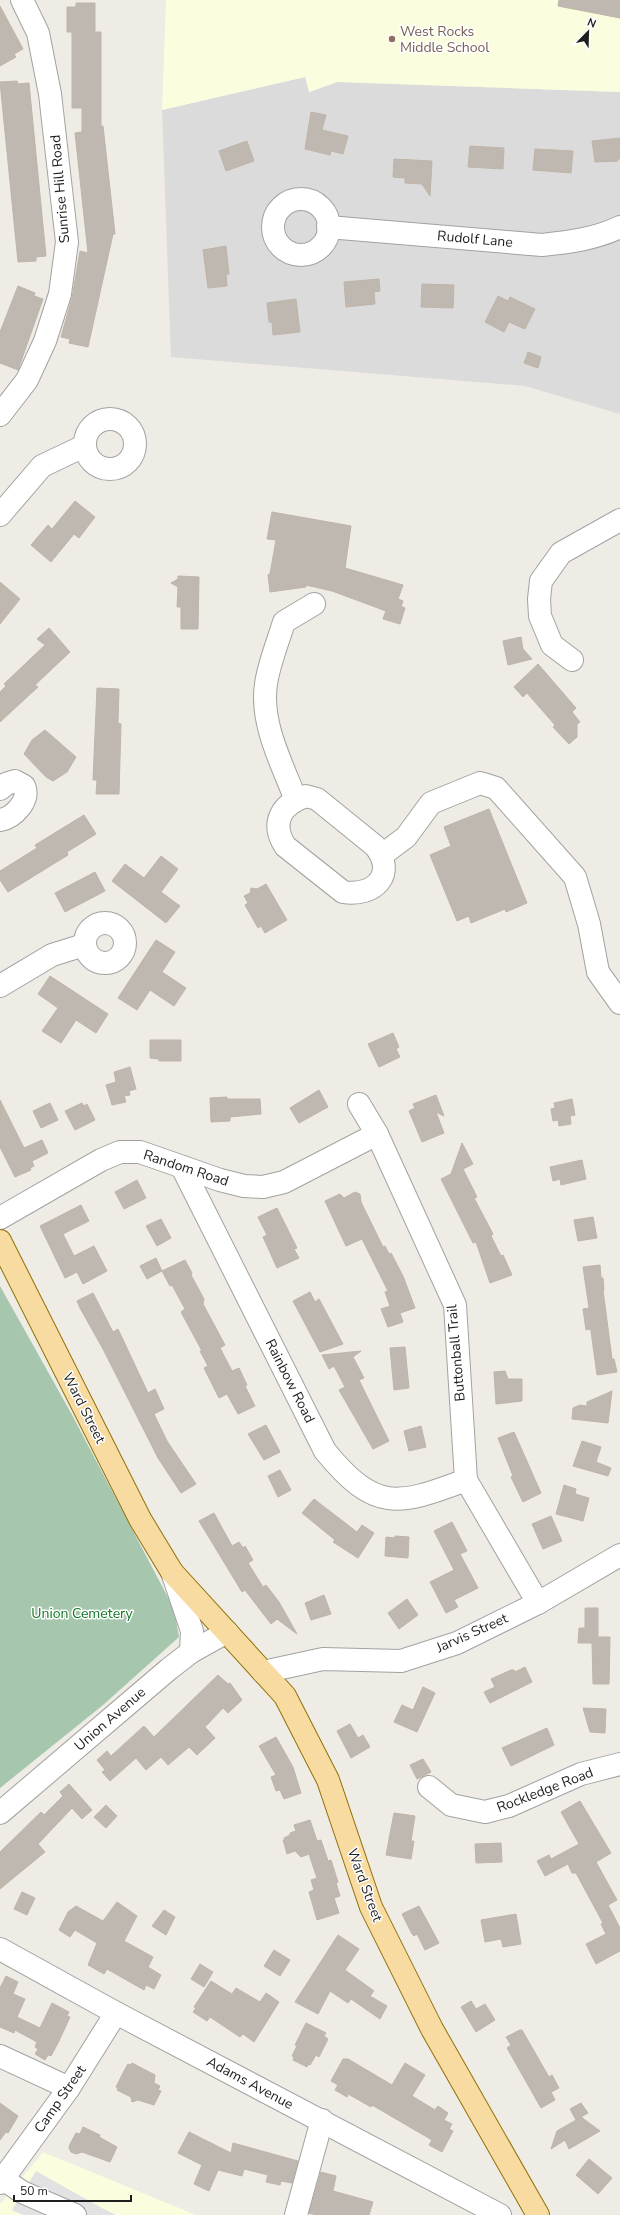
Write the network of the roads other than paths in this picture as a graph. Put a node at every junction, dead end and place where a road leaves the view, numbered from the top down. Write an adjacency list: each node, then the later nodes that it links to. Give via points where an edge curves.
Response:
1 (22, 0): 4 (street, Sunrise Hill Road, via 38,33 50,94 67,242 60,294 45,341 26,380)
2 (328, 226): 3 (street, Rudolf Lane, via 542,244 576,242)
3 (620, 227)
4 (0, 415)
5 (84, 446): 6 (street, via 42,466)
6 (0, 515)
7 (620, 520): 9 (street, via 561,553 541,581 540,616 552,645)
8 (314, 604): 11 (street, via 284,622 266,684 265,708 273,741)
9 (572, 660)
10 (0, 790): 12 (street, via 6,784 15,781 24,786 27,795 7,818)
11 (296, 800): 13 (street, via 306,796 317,799 375,846); 13 (street, via 286,807 280,817 278,836 285,846 343,892 361,893 377,884 383,874 385,862)
12 (0, 820)
13 (382, 855): 16 (street, via 406,837 431,803 480,783 496,788 575,878 598,972)
14 (84, 946): 15 (street, via 52,955)
15 (0, 986)
16 (620, 1003)
17 (359, 1104): 18 (street, Buttonball Trail)
18 (377, 1134): 19 (street, Random Road, via 284,1182 263,1187 244,1186); 22 (street, Buttonball Trail, via 455,1305)
19 (182, 1167): 20 (street, Random Road, via 140,1152 120,1152 101,1160); 22 (street, Rainbow Road, via 326,1451 343,1472 366,1491 390,1499 412,1498)
20 (0, 1218)
21 (0, 1241): 24 (main road, Ward Street, via 140,1519)
22 (466, 1480): 25 (street, Buttonball Trail)
23 (620, 1555): 25 (street, Jarvis Street)
24 (172, 1572): 26 (main road, Ward Street); 27 (street, Ward Street, via 192,1631)
25 (538, 1603): 28 (street, Jarvis Street, via 457,1643 401,1661 323,1659)
26 (227, 1632): 27 (street, Union Avenue); 28 (main road, Ward Street)
27 (191, 1652): 31 (street, Union Avenue)
28 (263, 1672): 41 (main road, Ward Street, via 285,1696 328,1780 371,1907 432,2029)
29 (620, 1764): 30 (street, Rockledge Road, via 581,1774 509,1806 485,1812 451,1805)
30 (429, 1787)
31 (0, 1813)
32 (0, 1950): 33 (street, Adams Avenue)
33 (116, 2013): 35 (street, Camp Street); 36 (street, Adams Avenue)
34 (0, 2056): 35 (street)
35 (69, 2088): 37 (street, Camp Street)
36 (322, 2120): 39 (street); 40 (street, Adams Avenue)
37 (1, 2181): 38 (street)
38 (75, 2215)
39 (296, 2215)
40 (500, 2215)
41 (538, 2215)

